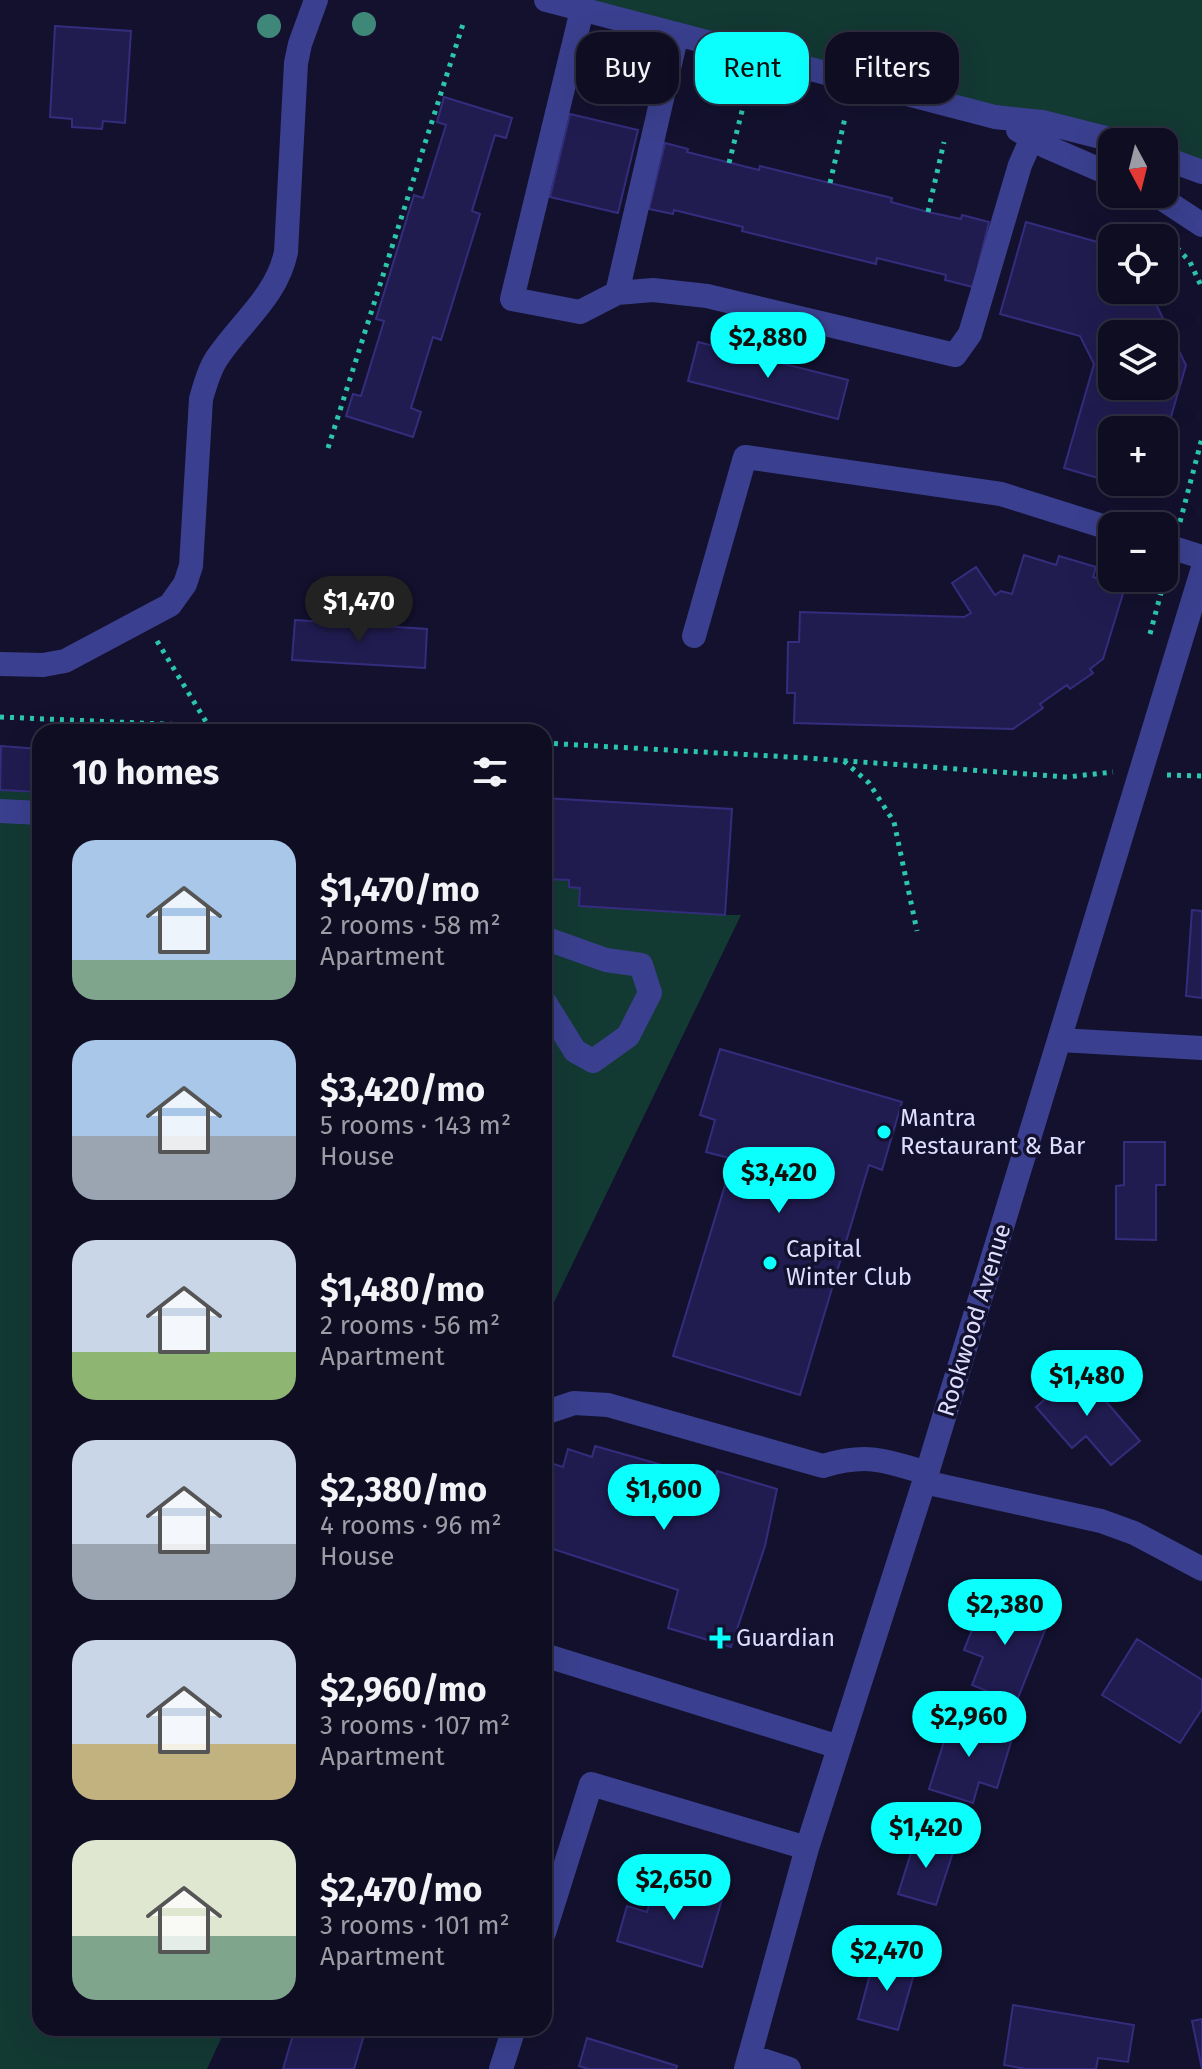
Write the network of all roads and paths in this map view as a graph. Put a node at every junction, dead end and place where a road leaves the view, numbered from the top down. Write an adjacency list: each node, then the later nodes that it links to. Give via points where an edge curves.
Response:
1 (316, 0): 33 (street, via 296,63 282,270 207,379 201,399 191,566 170,605)
2 (546, 0): 3 (street)
3 (582, 10): 5 (street); 24 (street, via 512,299 580,312)
4 (463, 24): 26 (path)
5 (669, 32)
6 (679, 35): 9 (street)
7 (661, 104): 24 (street)
8 (744, 104): 14 (path)
9 (995, 117): 11 (street); 12 (street)
10 (845, 118): 18 (path)
11 (1098, 136)
12 (1032, 138): 16 (street); 24 (street, via 970,334 955,355 707,296 653,290)
13 (944, 142): 20 (path)
14 (729, 163)
15 (1178, 163): 17 (street)
16 (1098, 169)
17 (1202, 172)
18 (830, 183)
19 (1176, 208): 21 (street)
20 (928, 212)
21 (1202, 225)
22 (1178, 249): 23 (path)
23 (1202, 288)
24 (617, 293)
25 (1202, 438): 27 (path)
26 (328, 448)
27 (1178, 521)
28 (1098, 525): 34 (street, via 1001,494 745,457)
29 (1178, 548): 30 (street)
30 (1202, 557)
31 (1201, 579): 50 (street, Rookwood Avenue)
32 (1160, 592): 35 (path)
33 (144, 619): 36 (street, via 65,661); 39 (path)
34 (694, 636)
35 (1150, 636)
36 (0, 664)
37 (0, 717): 38 (path)
38 (118, 724)
39 (207, 724)
40 (552, 743): 42 (path)
41 (1117, 757): 42 (path, via 1113,772 1067,777)
42 (843, 761): 47 (path, via 869,783 894,822)
43 (1165, 775): 44 (path)
44 (1202, 776)
45 (0, 811): 46 (street)
46 (32, 813)
47 (917, 931)
48 (552, 941): 49 (street, via 606,960 641,965 650,993 628,1036 593,1061 575,1051)
49 (552, 1014)
50 (1060, 1040): 51 (street); 53 (street, Rookwood Avenue)
51 (1202, 1048)
52 (552, 1410): 53 (street, via 574,1403 608,1405 823,1466 852,1458 885,1461)
53 (926, 1478): 54 (street, via 1101,1521); 56 (street, Rookwood Avenue)
54 (1202, 1569)
55 (552, 1657): 56 (street)
56 (839, 1747): 57 (street, Rookwood Avenue)
57 (807, 1848): 58 (street, via 591,1784); 60 (street, Rookwood Avenue)
58 (552, 1908)
59 (511, 2036): 61 (street)
60 (748, 2062): 62 (street)
61 (501, 2069)
62 (789, 2069)

